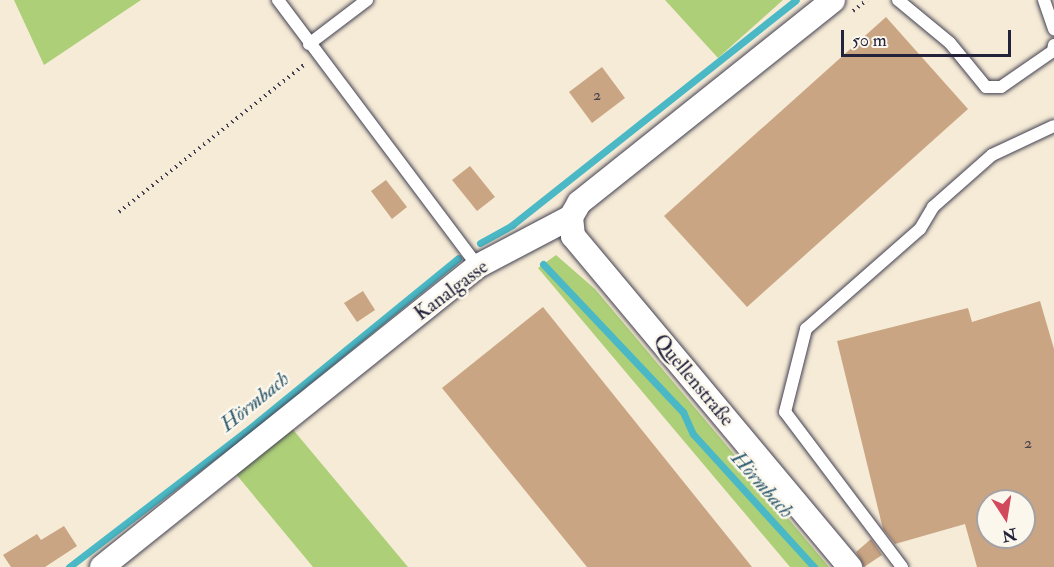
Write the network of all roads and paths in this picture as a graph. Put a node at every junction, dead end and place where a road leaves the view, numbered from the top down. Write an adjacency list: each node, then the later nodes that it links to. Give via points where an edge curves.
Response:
1 (278, 0): 8 (lane)
2 (367, 0): 8 (lane)
3 (867, 0): 6 (path)
4 (898, 0): 9 (lane, via 950,43 986,87 1001,87 1053,51)
5 (1044, 0): 7 (lane)
6 (841, 7): 13 (street, Kanalgasse, via 579,203)
7 (1054, 29)
8 (309, 44): 10 (lane)
9 (1054, 45)
10 (317, 54): 12 (path); 14 (lane)
11 (1054, 126): 17 (lane, via 992,155 933,207 920,229 806,329 785,412)
12 (119, 212)
13 (571, 217): 14 (street, Kanalgasse); 16 (street, Quellenstraße, via 573,236)
14 (478, 266): 15 (street, Kanalgasse)
15 (102, 567)
16 (850, 567)
17 (902, 567)

